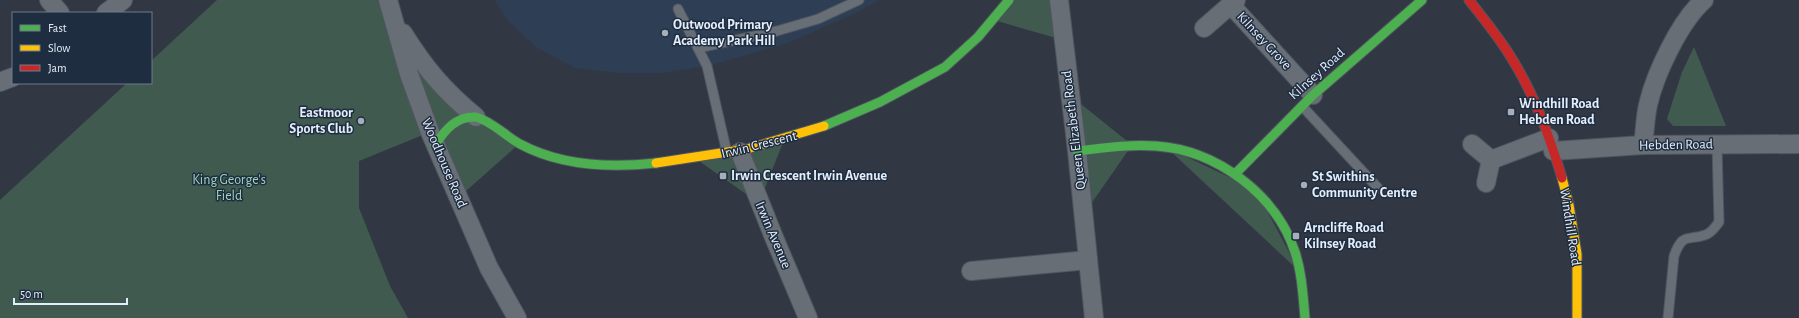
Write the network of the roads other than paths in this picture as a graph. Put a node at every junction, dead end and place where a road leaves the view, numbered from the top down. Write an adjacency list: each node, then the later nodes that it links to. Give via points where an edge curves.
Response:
1 (49, 0): 12 (street)
2 (123, 0): 13 (street)
3 (859, 0): 15 (lane, via 818,19 777,31)
4 (1009, 0): 27 (street, Irwin Crescent, via 994,20 956,58 930,76 853,115 790,138)
5 (1422, 0): 18 (street, Kilnsey Road)
6 (1469, 0): 21 (street, Windhill Road, via 1514,62 1540,112)
7 (1704, 0): 24 (street, via 1676,35 1661,68 1648,105)
8 (1233, 2): 14 (street, Kilnsey Grove); 18 (street, Kilnsey Grove)
9 (1058, 3): 26 (street, Queen Elizabeth Road)
10 (389, 8): 19 (street, Irwin Crescent, via 426,68 453,98); 23 (street, Woodhouse Road, via 409,74)
11 (678, 9): 15 (lane)
12 (59, 12)
13 (109, 12)
14 (1204, 28)
15 (698, 48): 27 (lane, via 707,66)
16 (12, 77): 17 (street)
17 (0, 82)
18 (1308, 100): 29 (street, Kilnsey Road); 31 (lane)
19 (476, 117): 23 (street, via 465,118 452,124); 27 (street, Irwin Crescent, via 538,153 574,161 610,165 651,165)
20 (1472, 144): 28 (street)
21 (1551, 144): 24 (street, Hebden Road); 28 (street); 38 (street, Windhill Road, via 1569,207 1577,254)
22 (1799, 144): 25 (street, Hebden Road)
23 (435, 145): 34 (street, Woodhouse Road, via 489,268)
24 (1643, 145): 25 (street, Hebden Road)
25 (1717, 145): 39 (lane, via 1719,222 1713,231 1706,235 1688,237 1677,247)
26 (1077, 151): 29 (street, via 1132,145 1166,147 1190,151); 32 (street, Queen Elizabeth Road)
27 (734, 153): 35 (street, Irwin Avenue, via 762,209)
28 (1491, 160): 30 (street)
29 (1236, 173): 37 (street, via 1256,190 1274,213 1292,244 1299,271)
30 (1486, 183)
31 (1378, 188)
32 (1088, 260): 33 (street); 36 (street, Queen Elizabeth Road)
33 (971, 271)
34 (517, 318)
35 (808, 318)
36 (1094, 318)
37 (1305, 318)
38 (1577, 318)
39 (1668, 318)

